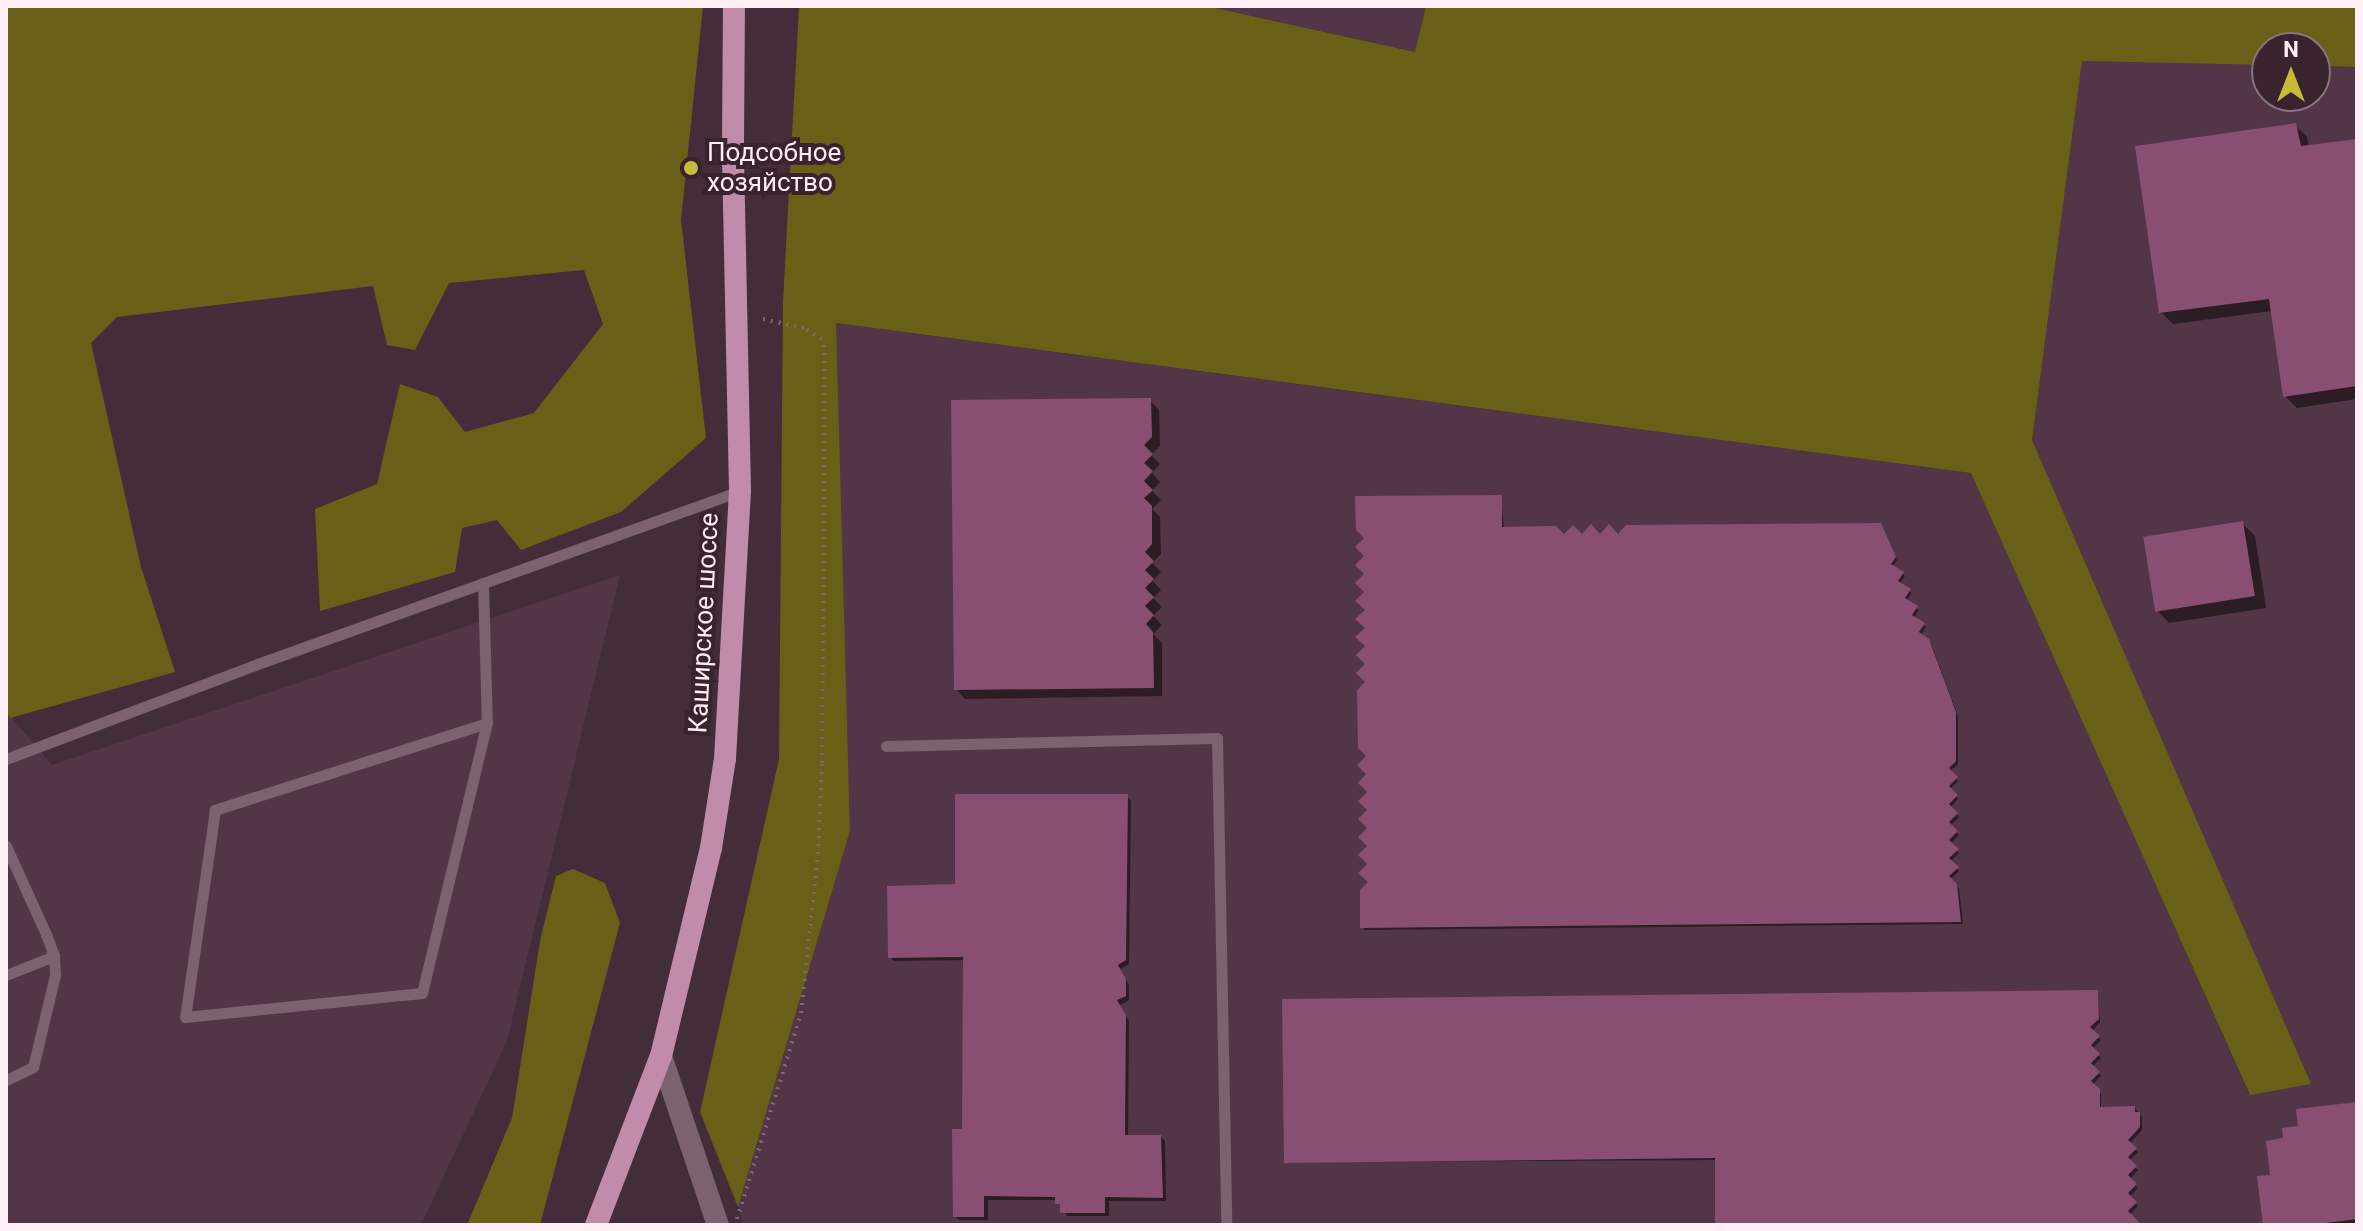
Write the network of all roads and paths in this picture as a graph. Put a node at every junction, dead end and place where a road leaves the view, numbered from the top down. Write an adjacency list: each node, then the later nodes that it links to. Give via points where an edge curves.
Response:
1 (734, 6): 2 (main road, Каширское шоссе)
2 (736, 313): 3 (main road, Каширское шоссе); 16 (path, via 804,328 822,339 826,382 818,854 801,1013)
3 (740, 491): 4 (lane); 12 (main road, Каширское шоссе, via 725,759 711,848)
4 (483, 583): 5 (lane); 7 (lane)
5 (487, 723): 5 (lane, via 422,993 185,1017 215,810)
6 (886, 746): 17 (lane, via 1217,738)
7 (6, 759)
8 (6, 846): 9 (lane)
9 (9, 863): 10 (lane)
10 (54, 956): 11 (lane); 13 (lane, via 55,975 33,1067)
11 (6, 975)
12 (661, 1056): 14 (main road, Каширское шоссе); 15 (street)
13 (6, 1080)
14 (596, 1225)
15 (718, 1225)
16 (735, 1225)
17 (1226, 1225)

